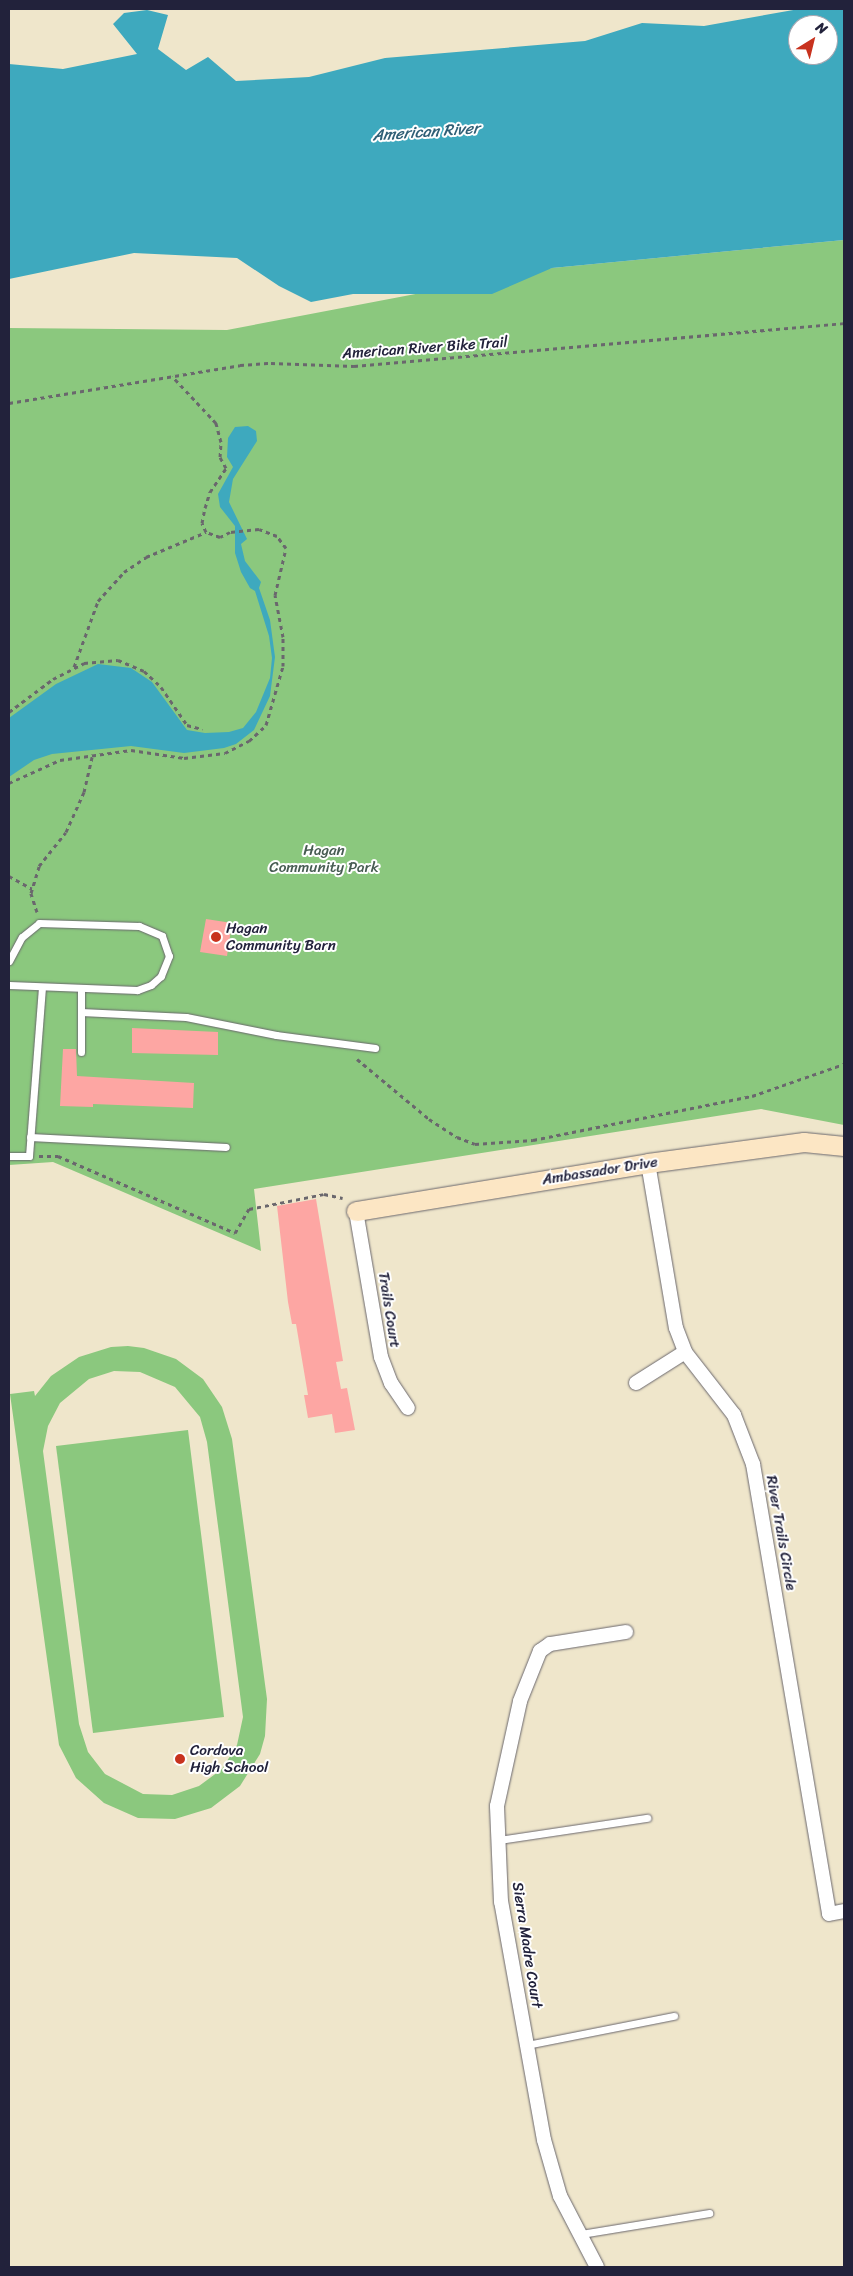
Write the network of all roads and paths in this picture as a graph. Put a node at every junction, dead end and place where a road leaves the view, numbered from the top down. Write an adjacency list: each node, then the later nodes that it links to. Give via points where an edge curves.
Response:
1 (844, 323): 2 (path, American River Bike Trail, via 354,366 271,362)
2 (172, 376): 3 (path, American River Bike Trail); 4 (path, via 216,423 221,442 220,457 226,468 205,508 202,523)
3 (9, 403)
4 (206, 532): 5 (path, via 146,557 124,572 98,601 77,651); 8 (path, via 220,537 230,532 259,529 277,536 286,548 275,595 282,627 283,666 266,724 249,741 225,753 184,758 131,750)
5 (74, 668): 6 (path); 7 (path, via 97,661 118,660 133,665 161,687 187,725)
6 (9, 712)
7 (202, 729)
8 (92, 756): 9 (path, via 60,760); 11 (path, via 84,792 66,832 39,866)
9 (9, 783)
10 (9, 876): 11 (path)
11 (32, 889): 12 (path)
12 (39, 923): 13 (lane, via 22,937); 16 (lane, via 139,926 162,936 169,956 160,976 151,985 137,990)
13 (9, 961)
14 (9, 985): 15 (lane)
15 (42, 986): 16 (lane); 22 (lane)
16 (81, 988): 17 (lane)
17 (81, 1012): 18 (lane, via 186,1017); 20 (lane)
18 (337, 1043): 19 (lane); 21 (path, via 429,1119 475,1144 533,1140 752,1096)
19 (376, 1048)
20 (81, 1052)
21 (844, 1064)
22 (30, 1137): 24 (lane); 26 (lane)
23 (844, 1146): 27 (street, Ambassador Drive, via 804,1142)
24 (226, 1147)
25 (9, 1156): 26 (lane)
26 (29, 1156): 28 (path, via 58,1156 235,1233 249,1209 324,1194 344,1198)
27 (648, 1163): 28 (street, Ambassador Drive); 29 (street, River Trails Circle, via 676,1328)
28 (356, 1211): 31 (street, Trails Court, via 381,1357 391,1383)
29 (685, 1352): 30 (street); 35 (street, River Trails Circle, via 734,1415 753,1464 829,1914)
30 (636, 1383)
31 (408, 1408)
32 (626, 1632): 34 (street, Sierra Madre Court, via 550,1644 540,1651 520,1701 510,1741 497,1806)
33 (647, 1818): 34 (lane)
34 (500, 1840): 37 (street, Sierra Madre Court, via 501,1902)
35 (844, 1911)
36 (674, 2016): 37 (lane)
37 (527, 2045): 39 (street, Sierra Madre Court, via 544,2140 560,2196)
38 (708, 2213): 39 (lane)
39 (581, 2234): 40 (street, Sierra Madre Court)
40 (597, 2267)

